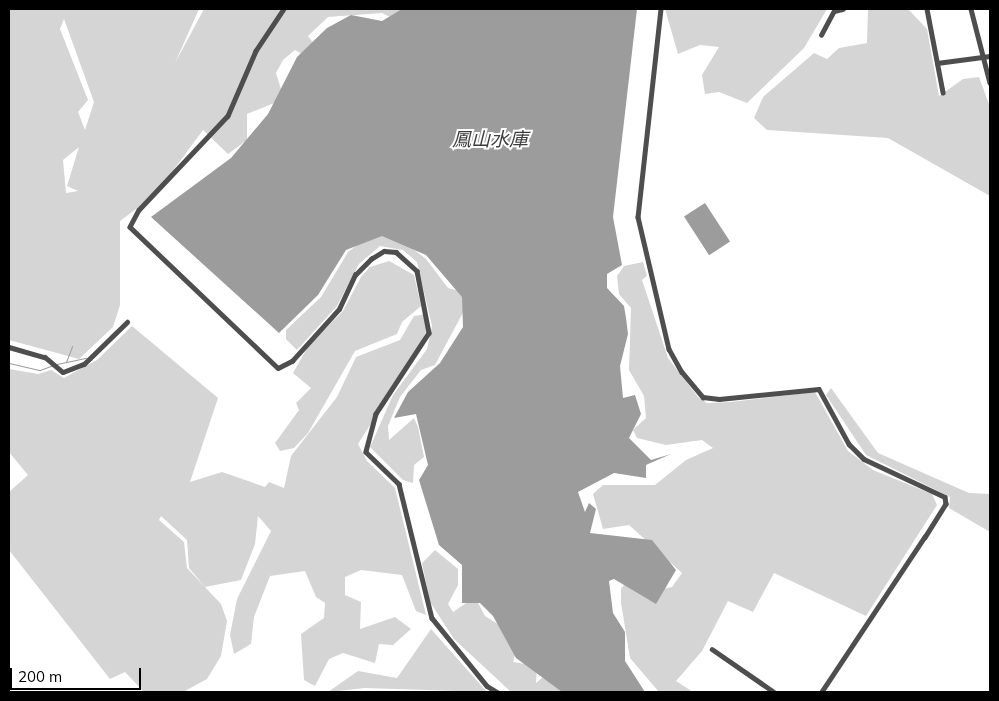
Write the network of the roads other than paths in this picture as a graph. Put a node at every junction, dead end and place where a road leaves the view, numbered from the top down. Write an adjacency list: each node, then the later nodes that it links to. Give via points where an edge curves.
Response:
1 (284, 9): 16 (street, via 256,50 228,116 139,210 130,227 278,368 292,361 339,309 355,275 371,259 384,252 396,252 418,272 429,333 376,414 366,452 399,484 432,618 487,686)
2 (661, 9): 18 (street, via 638,217 669,349 682,372 703,397 720,399 819,389 849,444 864,460 946,497 946,504)
3 (843, 9): 6 (street)
4 (927, 9): 10 (street)
5 (971, 9): 8 (street)
6 (834, 10): 7 (street)
7 (821, 35)
8 (982, 56): 9 (street); 10 (street); 11 (street)
9 (990, 56)
10 (937, 63): 12 (street)
11 (990, 83)
12 (943, 92)
13 (128, 322): 14 (street, via 84,364 63,372 45,357)
14 (9, 347)
15 (712, 649): 17 (street)
16 (497, 692)
17 (774, 692)
18 (822, 692)

